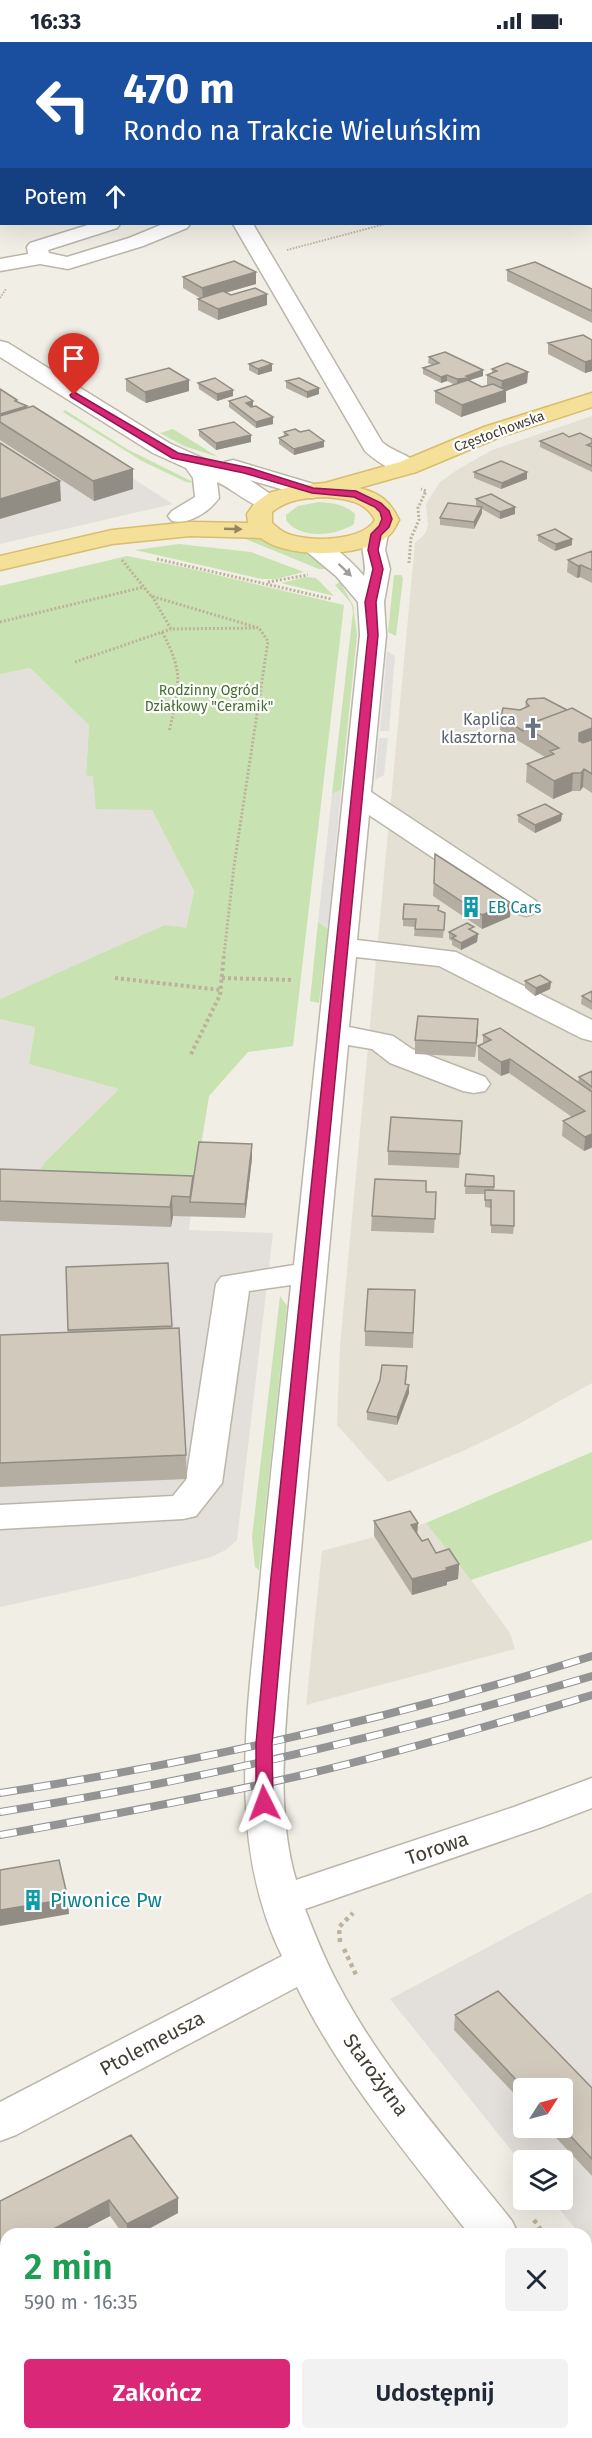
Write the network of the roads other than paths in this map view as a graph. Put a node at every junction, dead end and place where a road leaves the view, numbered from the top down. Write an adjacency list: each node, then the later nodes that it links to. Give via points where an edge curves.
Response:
1 (107, 225): 5 (street, via 37,247)
2 (143, 225): 5 (street)
3 (178, 225): 5 (street, via 68,263)
4 (244, 225): 11 (street, via 374,446)
5 (40, 258): 6 (street); 7 (street)
6 (0, 265)
7 (0, 274)
8 (0, 348): 10 (street)
9 (592, 400): 11 (main road, Częstochowska, via 492,432)
10 (185, 460): 12 (street, via 246,470); 13 (street, via 238,483); 14 (street, via 205,478 207,498)
11 (408, 467): 12 (main road, Częstochowska); 15 (main road)
12 (319, 490): 13 (main road, via 282,496); 15 (main road, via 368,499)
13 (268, 503): 14 (main road); 16 (main road, via 258,517)
14 (180, 516): 17 (main road)
15 (380, 522): 18 (main road, via 342,545); 20 (street, Starożytna, via 373,550 378,569)
16 (266, 531): 17 (main road, one-way to 16, via 190,529); 18 (main road, via 285,541)
17 (105, 538): 19 (main road)
18 (312, 546): 20 (street, one-way to 20, via 348,573)
19 (0, 563)
20 (371, 602): 21 (street, Starożytna, via 373,635)
21 (357, 795): 22 (street); 23 (street, Starożytna)
22 (526, 907)
23 (342, 947): 24 (street, via 446,958); 25 (street, Starożytna)
24 (592, 1032)
25 (334, 1033): 26 (street, via 382,1042 401,1056); 27 (street, Starożytna)
26 (474, 1084)
27 (309, 1274): 28 (street, via 233,1284 204,1483 183,1507); 30 (street, Starożytna, via 262,1784 268,1841)
28 (0, 1517)
29 (592, 1792): 30 (street, Torowa)
30 (281, 1901): 31 (street, Starożytna)
31 (304, 1964): 32 (street, Ptolemeusza); 33 (street, Starożytna, via 358,2054)
32 (0, 2123)
33 (513, 2224)

